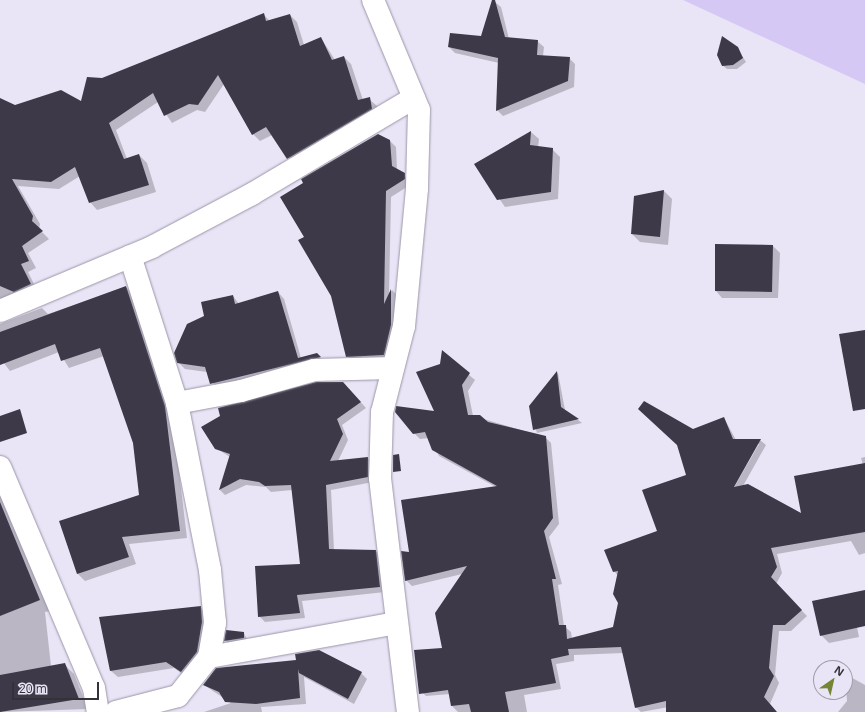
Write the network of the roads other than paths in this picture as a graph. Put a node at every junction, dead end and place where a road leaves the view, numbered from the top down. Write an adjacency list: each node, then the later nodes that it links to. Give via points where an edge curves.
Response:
1 (373, 0): 2 (street)
2 (414, 98): 3 (street, via 252,194); 5 (street, via 419,110 417,189 404,326)
3 (130, 256): 4 (street); 6 (street)
4 (0, 311)
5 (393, 368): 6 (street, via 314,370 241,391); 8 (street, via 382,412 380,478)
6 (177, 403): 9 (street, via 210,570 215,623)
7 (0, 467): 10 (street, via 94,688)
8 (396, 623): 9 (street); 12 (street)
9 (209, 657): 11 (street, via 178,696)
10 (98, 712)
11 (116, 712)
12 (408, 712)

